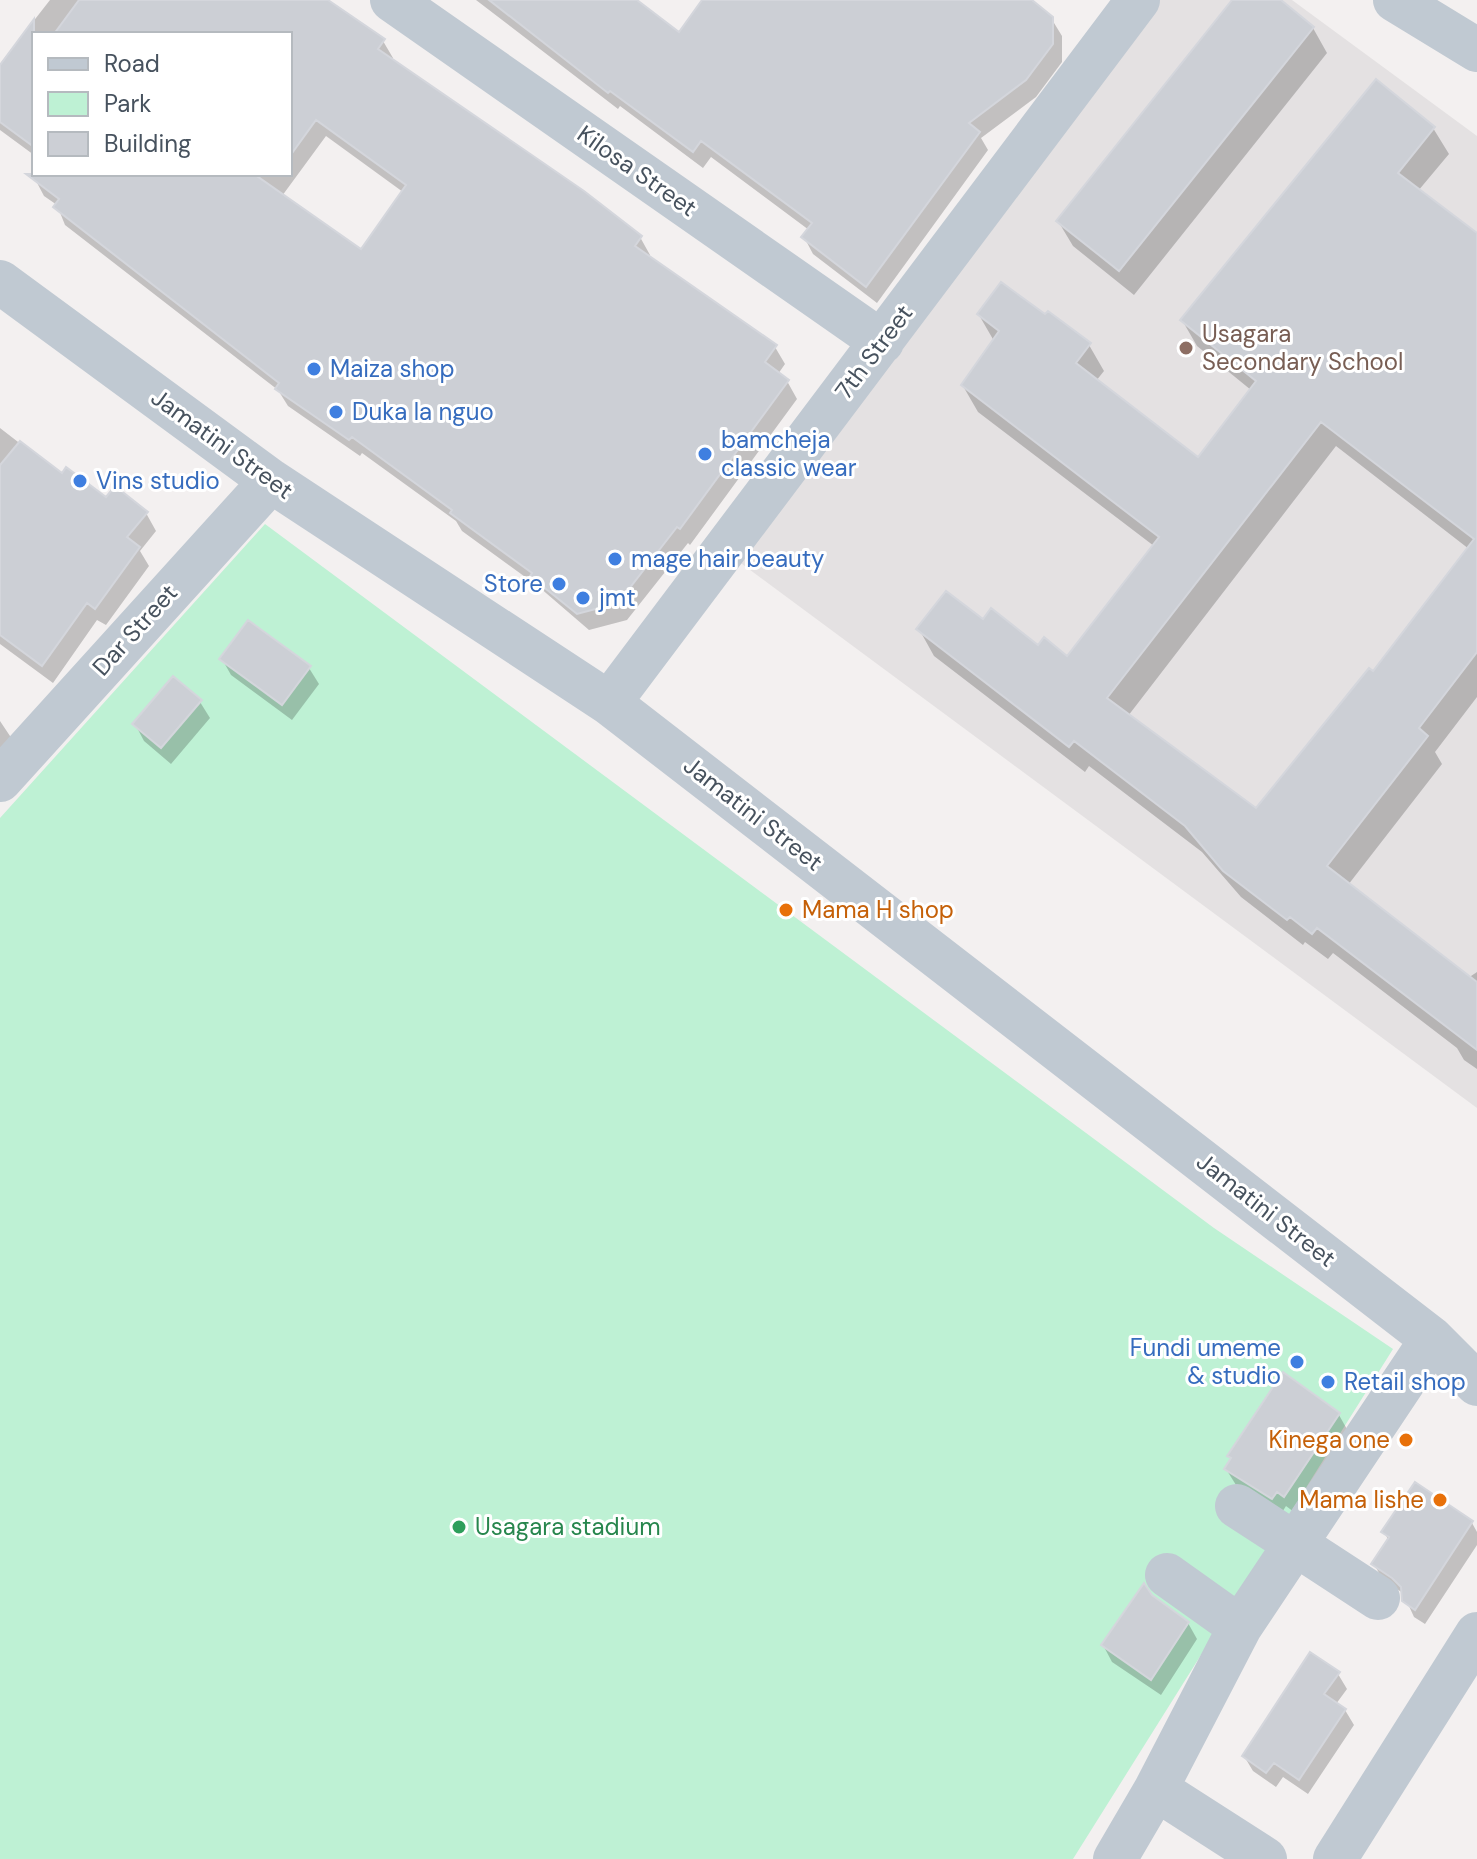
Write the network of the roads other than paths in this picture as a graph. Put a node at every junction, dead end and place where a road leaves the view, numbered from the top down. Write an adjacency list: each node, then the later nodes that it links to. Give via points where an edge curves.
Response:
1 (392, 0): 6 (street, Kilosa Street)
2 (1138, 0): 6 (street, 7th Street)
3 (1395, 0): 4 (street)
4 (1477, 50)
5 (0, 282): 7 (street, Jamatini Street)
6 (882, 342): 8 (street, 7th Street)
7 (271, 481): 8 (street, Jamatini Street); 9 (street, Dar Street)
8 (609, 703): 10 (street, Jamatini Street)
9 (0, 780)
10 (1432, 1339): 11 (street, Jamatini Street); 13 (street)
11 (1477, 1384)
12 (1237, 1506): 13 (street)
13 (1296, 1546): 15 (street); 16 (street)
14 (1167, 1575): 16 (street)
15 (1378, 1598)
16 (1240, 1627): 18 (street)
17 (1477, 1634): 21 (street)
18 (1156, 1789): 19 (street); 20 (street)
19 (1115, 1859)
20 (1265, 1859)
21 (1335, 1859)

